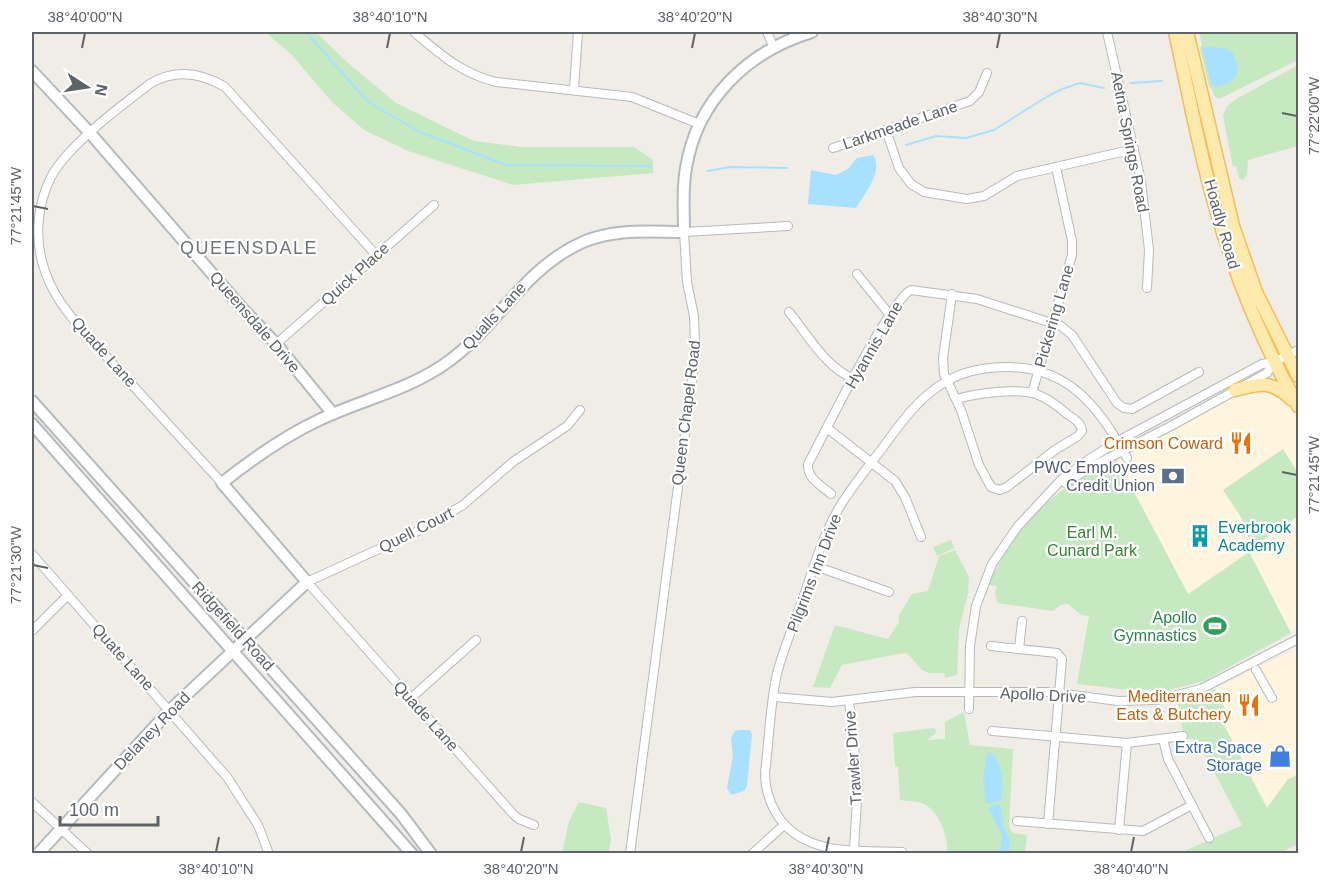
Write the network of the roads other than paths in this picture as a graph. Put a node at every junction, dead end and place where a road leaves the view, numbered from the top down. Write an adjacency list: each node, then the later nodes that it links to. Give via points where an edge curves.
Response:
1 (414, 32): 11 (street, via 456,67 482,78)
2 (579, 32): 11 (street)
3 (767, 32): 8 (street)
4 (812, 32): 8 (street, Queen Chapel Road)
5 (1107, 32): 16 (street, Aetna Springs Road)
6 (1175, 32): 31 (main road, Hoadly Road, via 1227,246)
7 (1187, 32): 30 (main road, Hoadly Road, via 1235,232 1256,292)
8 (773, 46): 12 (street, Queen Chapel Road, via 734,75)
9 (32, 70): 14 (street, Queensdale Drive)
10 (987, 73): 13 (street, Larkmeade Lane, via 979,92 970,101)
11 (574, 89): 12 (street, via 632,97)
12 (699, 124): 21 (street, Queen Chapel Road, via 684,178)
13 (886, 130): 15 (street, Larkmeade Lane); 17 (street, via 902,173 924,192 979,198 1017,176)
14 (90, 133): 19 (street, Quade Lane, via 52,175); 22 (street, Quade Lane, via 159,79 185,73 214,81 225,87 254,118); 29 (street, Queensdale Drive)
15 (833, 148)
16 (1134, 149): 17 (street); 24 (street, Aetna Springs Road, via 1149,250)
17 (1056, 167): 28 (street, Pickering Lane, via 1072,248)
18 (434, 205): 22 (street, Quick Place)
19 (35, 218): 50 (street, Quade Lane, via 45,273 62,304)
20 (788, 226): 21 (street, Qualls Lane)
21 (684, 232): 44 (street, Qualls Lane, via 623,233 582,242 527,281 480,334 449,361 425,376); 97 (street, Queen Chapel Road, via 694,316 693,372)
22 (376, 255): 29 (street, Quick Place)
23 (857, 274): 27 (street)
24 (1147, 288)
25 (952, 294): 27 (street, Hyannis Lane, via 911,290); 28 (street, Hyannis Lane); 36 (street, via 943,358)
26 (789, 312): 35 (street, via 832,366)
27 (890, 315): 35 (street, Hyannis Lane)
28 (1052, 324): 32 (street, Pickering Lane); 33 (street, Hyannis Lane, via 1072,335 1124,408 1132,409)
29 (276, 344): 44 (street, Queensdale Drive)
30 (1293, 353): 31 (street); 34 (main road, Hoadly Road)
31 (1274, 362): 37 (street, via 1267,372); 38 (main road, via 1288,370); 42 (main road, Hoadly Road); 47 (street, via 1262,364)
32 (1038, 371): 36 (street, Pilgrims Inn Drive, via 1013,367 982,369); 39 (street, Pickering Lane); 47 (street, Pilgrims Inn Drive, via 1067,384 1089,401)
33 (1199, 372)
34 (1299, 376)
35 (854, 379): 46 (street, Hyannis Lane)
36 (947, 381): 40 (street); 49 (street, Pilgrims Inn Drive, via 915,407)
37 (1235, 390): 42 (main road, via 1270,385); 48 (street)
38 (1299, 391)
39 (1032, 393): 40 (street, via 978,394); 40 (street, via 1079,423 1082,431 999,490 984,477)
40 (957, 399)
41 (32, 401): 63 (street, Ridgefield Road)
42 (1299, 406)
43 (579, 410): 56 (street, Quell Court, via 563,430 514,461 458,508 418,531)
44 (333, 414): 50 (street, Qualls Lane, via 283,440)
45 (32, 424): 66 (street, Ridgefield Road)
46 (827, 428): 49 (street); 51 (street, Hyannis Lane, via 807,469 810,477)
47 (1118, 441): 48 (street, Pilgrims Inn Drive); 52 (street, via 1071,472)
48 (1125, 454): 52 (street, via 1083,471)
49 (872, 463): 53 (street, via 895,481); 55 (street, Pilgrims Inn Drive, via 840,507)
50 (222, 483): 56 (street, Quade Lane)
51 (831, 494)
52 (1047, 496): 68 (street, via 1007,540 981,589 970,636)
53 (921, 537)
54 (32, 554): 58 (street, Quate Lane)
55 (815, 566): 57 (street); 70 (street, Pilgrims Inn Drive, via 777,671)
56 (307, 582): 63 (street, Quell Court); 71 (street, Quade Lane)
57 (889, 592)
58 (68, 595): 60 (street); 75 (street, Quate Lane)
59 (1022, 621): 65 (street)
60 (32, 631)
61 (476, 639): 71 (street)
62 (1299, 639): 69 (street, Apollo Drive, via 1201,689 1173,698 1118,701)
63 (246, 640): 66 (street, Delaney Road); 96 (street, Ridgefield Road, via 401,814)
64 (991, 646): 65 (street)
65 (1019, 649): 69 (street, via 1061,656)
66 (234, 651): 75 (street, Delaney Road); 95 (street, Ridgefield Road)
67 (1256, 670): 72 (street)
68 (969, 692): 69 (street, Apollo Drive); 73 (street, Apollo Drive, via 904,693); 74 (street)
69 (1059, 693): 78 (street)
70 (774, 697): 73 (street, Apollo Drive); 86 (street, Pilgrims Inn Drive, via 765,779 772,805)
71 (411, 698): 85 (street, Quade Lane, via 514,815)
72 (1272, 698)
73 (849, 701): 90 (street, Trawler Drive, via 858,783)
74 (969, 709)
75 (170, 710): 87 (street, Delaney Road); 94 (street, Quate Lane, via 227,777 258,825)
76 (992, 732): 78 (street)
77 (1183, 736): 79 (street)
78 (1055, 737): 80 (street); 84 (street)
79 (1163, 739): 80 (street); 82 (street, via 1167,756)
80 (1127, 743): 88 (street)
81 (32, 802): 87 (street)
82 (1192, 805): 88 (street, via 1145,830); 89 (street)
83 (1017, 821): 84 (street)
84 (1048, 824): 88 (street)
85 (534, 825)
86 (784, 825): 90 (street, Pilgrims Inn Drive, via 810,843); 98 (street)
87 (61, 828): 92 (street, Delaney Road); 93 (street)
88 (1119, 830)
89 (1209, 838)
90 (854, 850): 91 (street, Pilgrims Inn Drive)
91 (902, 852)
92 (38, 854)
93 (88, 854)
94 (269, 854)
95 (412, 854)
96 (431, 854)
97 (630, 854)
98 (752, 854)

